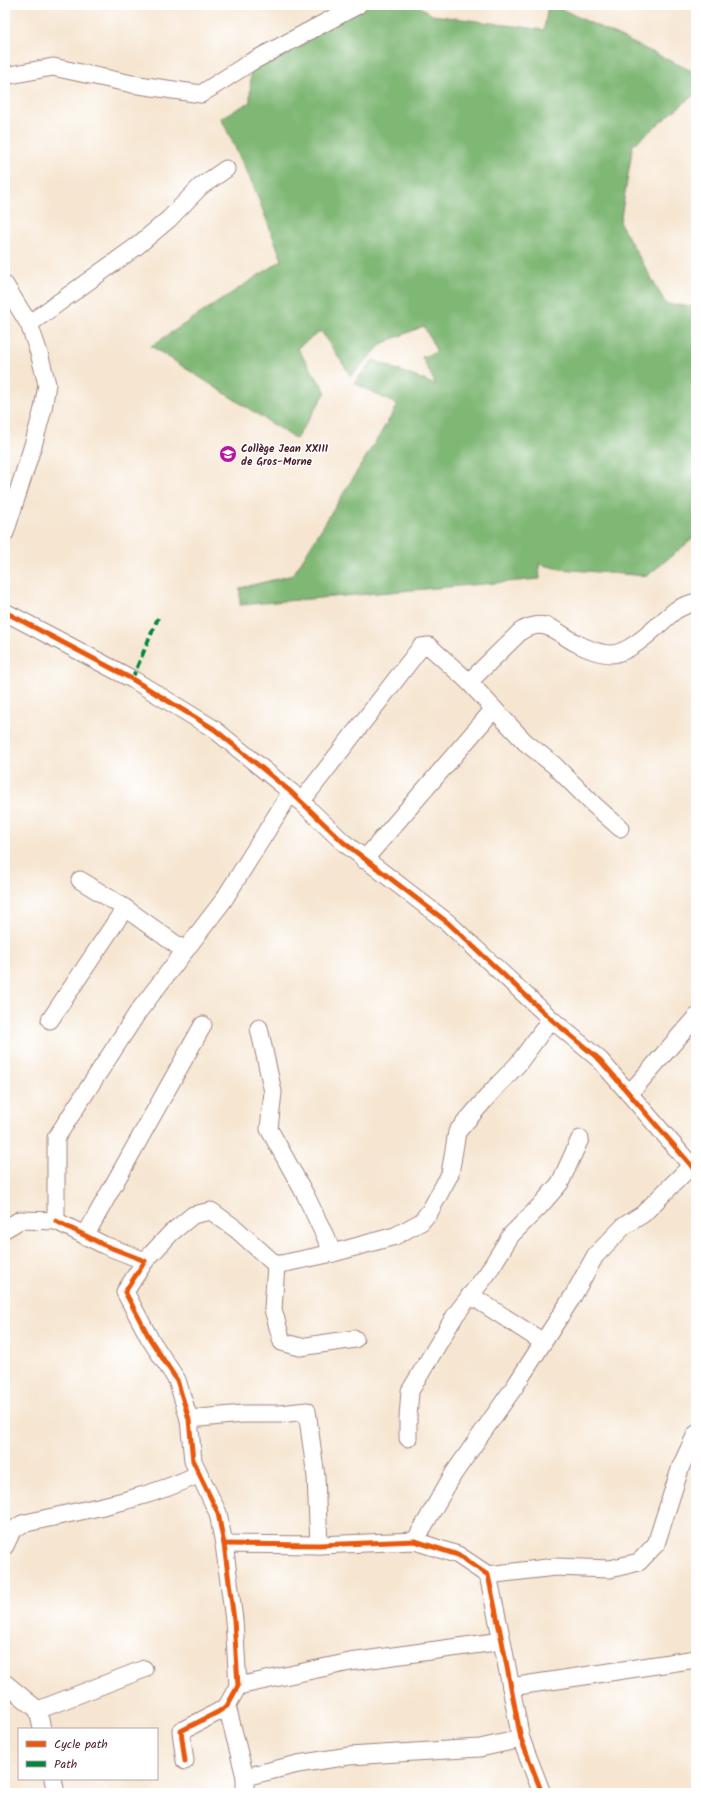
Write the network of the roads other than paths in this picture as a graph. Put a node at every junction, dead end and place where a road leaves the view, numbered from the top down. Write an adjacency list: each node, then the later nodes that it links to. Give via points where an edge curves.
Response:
1 (358, 5): 2 (street)
2 (343, 9): 3 (street, via 201,94 132,84 53,67)
3 (5, 76)
4 (226, 169): 6 (street, via 200,187 169,219 137,246)
5 (5, 285): 6 (street)
6 (29, 324): 7 (street, via 47,384 34,442)
7 (5, 533)
8 (696, 602): 10 (street, via 678,609 627,649 612,654 576,643 555,629 542,625 529,626)
9 (5, 612): 12 (street, via 118,672 214,729)
10 (469, 682): 11 (street); 12 (street, via 429,646 421,647)
11 (494, 709): 13 (street, via 525,742 554,765); 14 (street)
12 (296, 797): 14 (street); 17 (street)
13 (620, 828)
14 (364, 860): 19 (street, via 447,922)
15 (80, 880): 16 (street)
16 (125, 908): 17 (street); 20 (street)
17 (185, 951): 26 (street, via 138,1012 56,1138)
18 (696, 1017): 23 (street)
19 (551, 1019): 23 (street, via 600,1060); 29 (street, via 518,1064 457,1132 450,1174 430,1211 421,1222 395,1236)
20 (50, 1020)
21 (204, 1025): 28 (street)
22 (259, 1028): 29 (street, via 273,1092 269,1129 306,1196)
23 (630, 1093): 25 (street)
24 (580, 1139): 32 (street, via 560,1183 511,1235)
25 (693, 1168): 34 (street, via 643,1214 624,1226 595,1256)
26 (56, 1220): 27 (street, via 20,1220); 28 (street)
27 (5, 1229)
28 (85, 1236): 30 (street)
29 (333, 1253): 31 (street)
30 (146, 1261): 31 (street, via 171,1233 194,1215 211,1210); 35 (street, via 125,1292 150,1339 177,1380)
31 (276, 1265): 33 (street, via 273,1309 282,1342 300,1347)
32 (470, 1296): 34 (street); 37 (street, via 456,1314 410,1391)
33 (355, 1339)
34 (543, 1342): 39 (street, via 454,1473)
35 (189, 1419): 38 (street, via 193,1461); 41 (street, via 307,1411 317,1489)
36 (696, 1434): 43 (street, via 681,1466 656,1544 639,1562 610,1569 555,1567)
37 (408, 1438)
38 (199, 1474): 40 (street, via 218,1513); 42 (street, via 178,1485 119,1502 22,1524 12,1531)
39 (414, 1541): 41 (street); 43 (street, via 458,1555)
40 (224, 1544): 41 (street); 48 (street, via 234,1620)
41 (319, 1545)
42 (5, 1546)
43 (488, 1575): 44 (street)
44 (502, 1641): 48 (street, via 350,1662); 49 (street)
45 (696, 1659): 49 (street)
46 (144, 1669): 51 (street)
47 (5, 1683): 51 (street)
48 (238, 1686): 50 (street)
49 (511, 1687): 53 (street)
50 (227, 1706): 54 (street, via 181,1731); 56 (street)
51 (38, 1710): 52 (street)
52 (42, 1728)
53 (521, 1739): 56 (street, via 480,1748 349,1756 298,1764); 58 (street)
54 (185, 1761)
55 (53, 1780): 57 (street)
56 (245, 1785)
57 (56, 1793)
58 (542, 1793)

